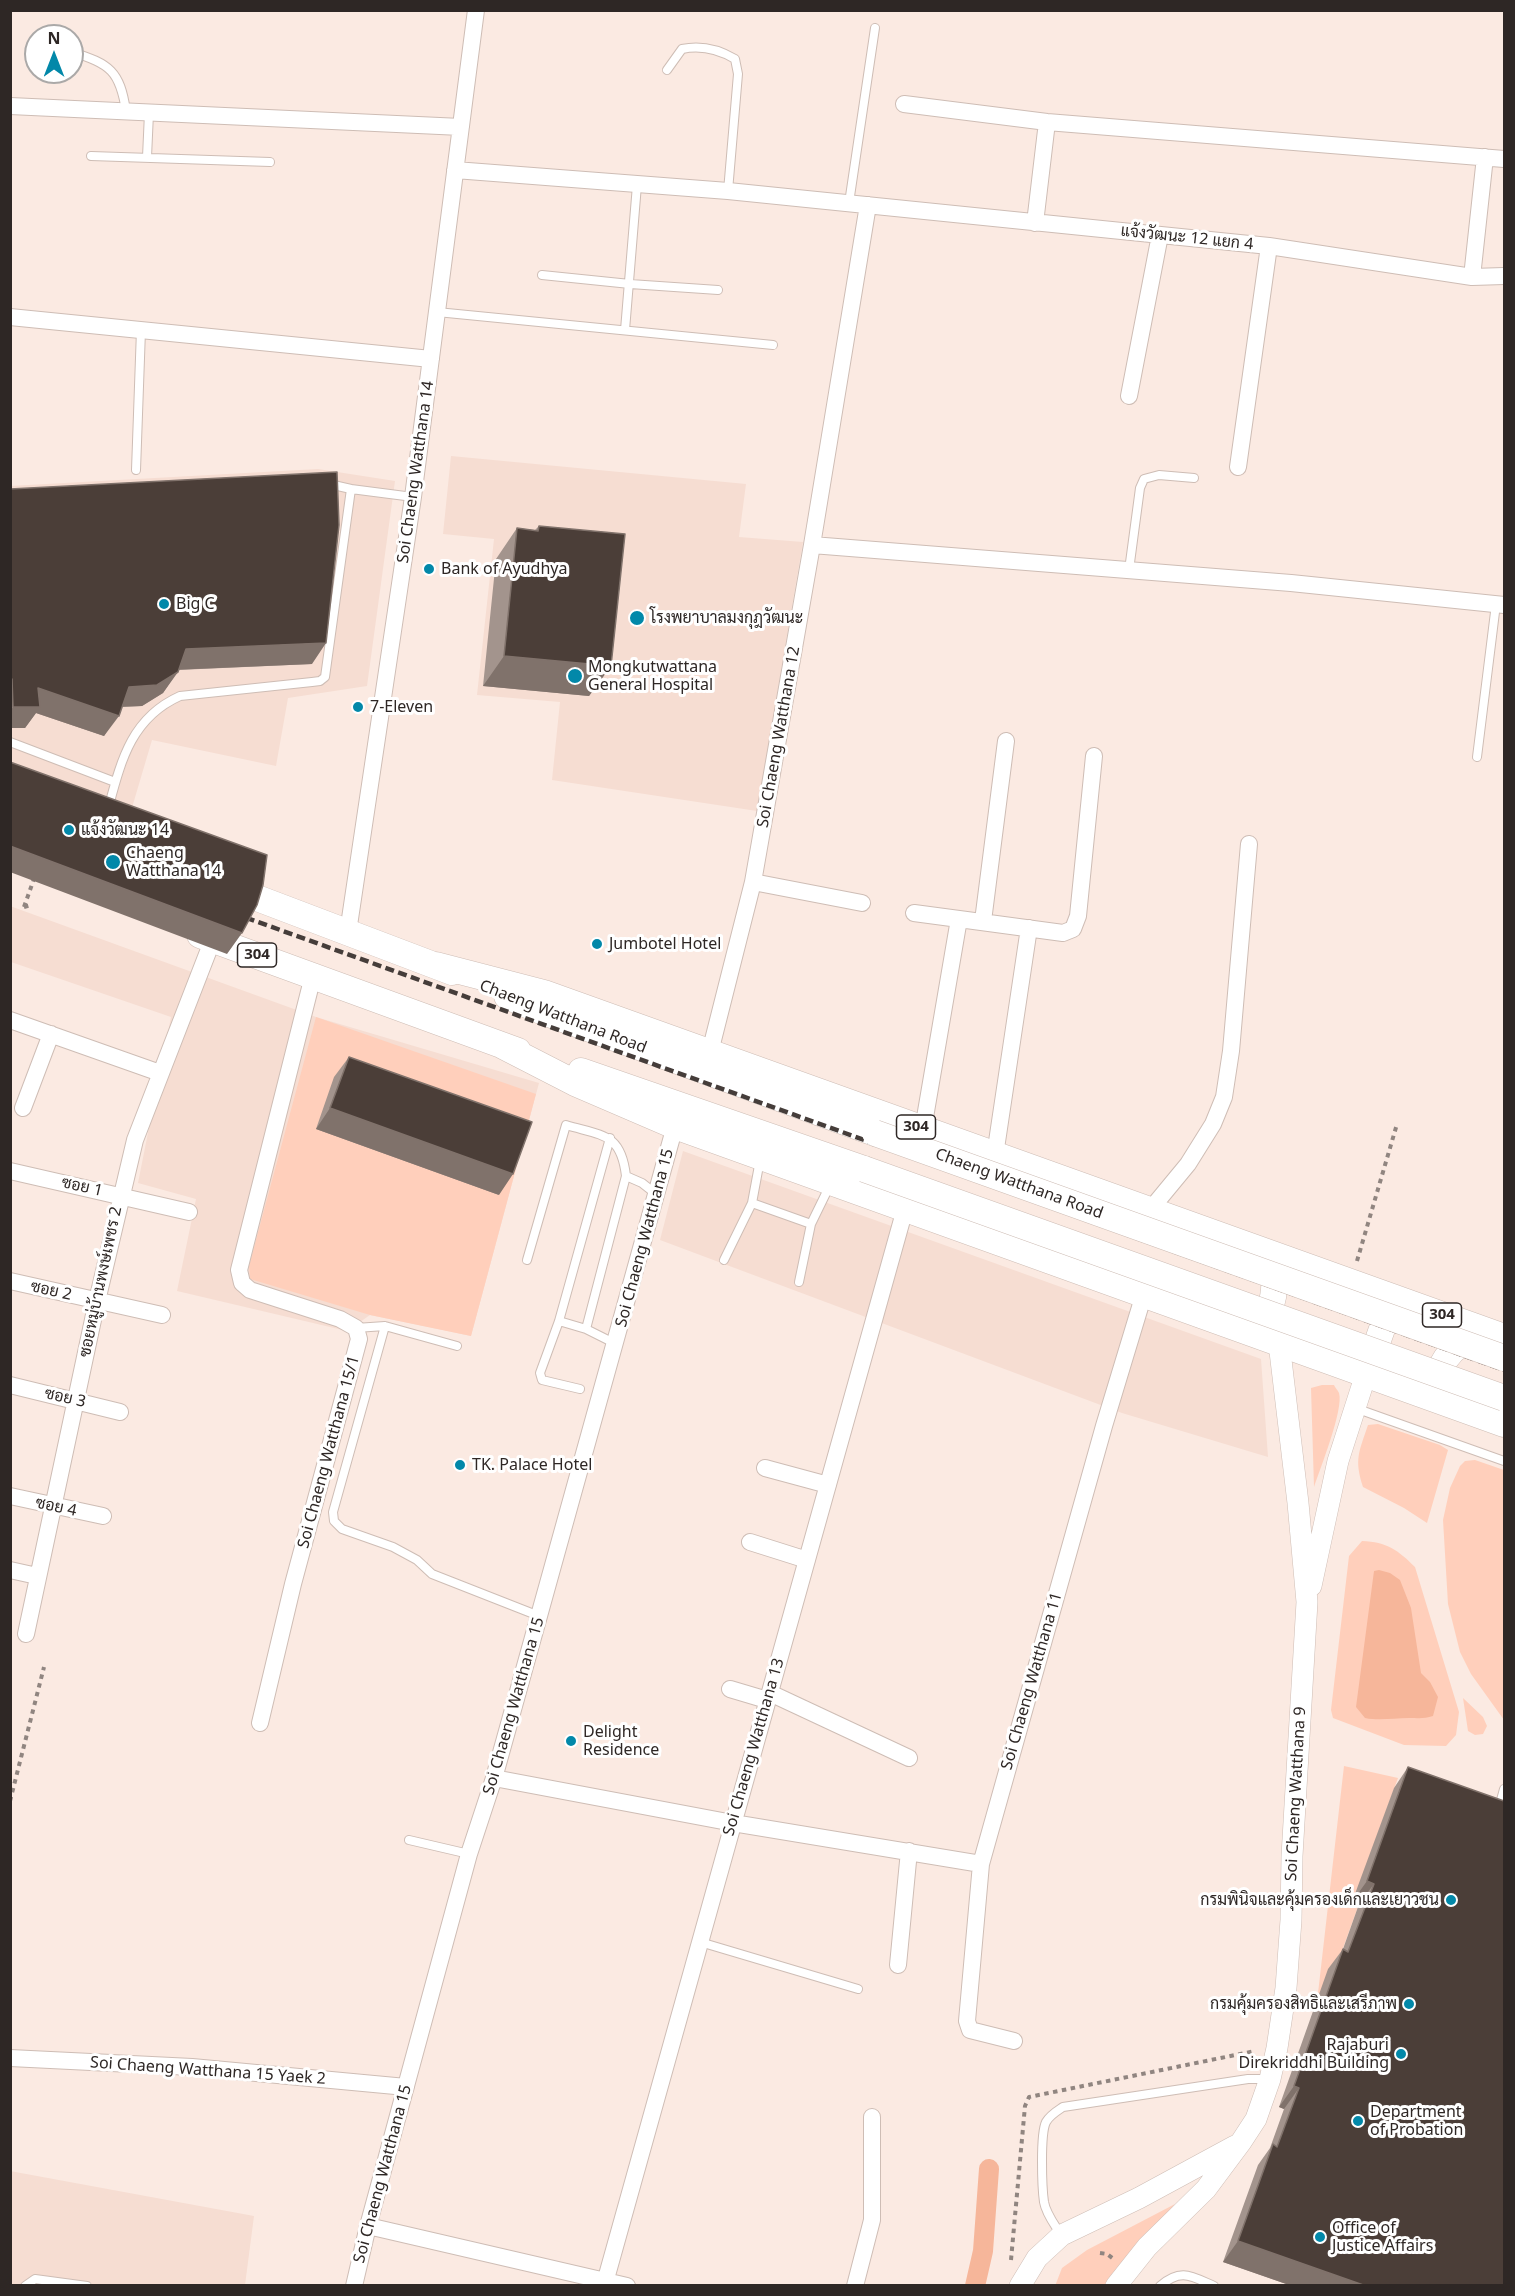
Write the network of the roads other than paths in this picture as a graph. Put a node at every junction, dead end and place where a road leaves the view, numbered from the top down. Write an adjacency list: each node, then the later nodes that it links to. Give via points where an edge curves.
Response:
1 (476, 10): 10 (street, Soi Chaeng Watthana 14)
2 (875, 28): 19 (lane)
3 (84, 56): 7 (lane, via 108,67 122,88)
4 (667, 70): 18 (lane, via 682,49 695,46 722,51 735,59 738,74)
5 (904, 104): 9 (street)
6 (10, 106): 7 (street)
7 (126, 111): 8 (street)
8 (149, 112): 10 (street); 12 (lane)
9 (1047, 122): 13 (street); 21 (street)
10 (461, 128): 16 (street, Soi Chaeng Watthana 14)
11 (91, 156): 12 (lane)
12 (147, 157): 15 (lane)
13 (1485, 157): 14 (street); 26 (street)
14 (1504, 159)
15 (270, 162)
16 (456, 170): 17 (street, แจ้งวัฒนะ 12 แยก 4); 29 (street, Soi Chaeng Watthana 14)
17 (638, 185): 18 (street, แจ้งวัฒนะ 12 แยก 4); 27 (lane)
18 (728, 191): 19 (street, แจ้งวัฒนะ 12 แยก 4)
19 (849, 203): 20 (street, แจ้งวัฒนะ 12 แยก 4)
20 (868, 205): 21 (street, แจ้งวัฒนะ 12 แยก 4); 42 (street, Soi Chaeng Watthana 12)
21 (1035, 223): 22 (street, แจ้งวัฒนะ 12 แยก 4)
22 (1160, 235): 23 (street, แจ้งวัฒนะ 12 แยก 4); 35 (street)
23 (1269, 246): 26 (street, แจ้งวัฒนะ 12 แยก 4); 36 (street)
24 (542, 275): 27 (lane)
25 (1504, 276): 26 (street, แจ้งวัฒนะ 12 แยก 4)
26 (1472, 277)
27 (630, 284): 28 (lane); 32 (lane)
28 (718, 290)
29 (437, 312): 32 (lane); 34 (street, Soi Chaeng Watthana 14)
30 (10, 317): 31 (street)
31 (141, 330): 34 (street); 37 (lane)
32 (625, 330): 33 (lane)
33 (772, 345)
34 (431, 359): 41 (street, Soi Chaeng Watthana 14)
35 (1129, 396)
36 (1238, 467)
37 (136, 470)
38 (1194, 478): 43 (lane, via 1159,475 1144,479)
39 (320, 483): 40 (lane)
40 (351, 489): 41 (lane); 49 (lane, via 324,678 180,696 168,701 155,709 133,738)
41 (414, 496): 60 (street, Soi Chaeng Watthana 14)
42 (812, 545): 43 (street); 53 (street, Soi Chaeng Watthana 12)
43 (1130, 570): 44 (street)
44 (1500, 604): 48 (lane)
45 (1006, 741): 57 (street)
46 (10, 742): 49 (lane)
47 (1094, 756): 59 (street, via 1076,923 1063,933)
48 (1477, 757)
49 (115, 783): 50 (lane)
50 (105, 819)
51 (1249, 844): 82 (street, via 1224,1097 1213,1124 1188,1164)
52 (207, 879): 60 (main road, Chaeng Watthana Road / 304)
53 (753, 882): 54 (street); 67 (street, Soi Chaeng Watthana 12)
54 (862, 903)
55 (914, 913): 56 (street)
56 (959, 919): 57 (street); 71 (street)
57 (983, 921): 59 (street)
58 (180, 927): 61 (main road, 304)
59 (1029, 928): 73 (street)
60 (348, 932): 62 (main road, Chaeng Watthana Road / 304)
61 (213, 939): 63 (main road, 304); 68 (street, ซอยหมู่บ้านพงษ์เพชร 2)
62 (436, 965): 67 (main road, Chaeng Watthana Road / 304, via 544,993); 103 (main road, Chaeng Watthana Road / 304, bridge, via 541,1011)
63 (313, 976): 66 (main road, 304); 97 (street, via 238,1270 242,1283 250,1290 340,1319)
64 (10, 1020): 65 (street)
65 (51, 1034): 68 (street); 69 (street)
66 (503, 1046): 70 (main road, 304, via 575,1083); 107 (main road, 304, bridge, via 643,1091)
67 (710, 1052): 71 (main road, Chaeng Watthana Road / 304)
68 (160, 1073): 79 (street, ซอยหมู่บ้านพงษ์เพชร 2, via 135,1140)
69 (23, 1108)
70 (675, 1126): 74 (main road, 304); 78 (street, Soi Chaeng Watthana 15)
71 (923, 1130): 73 (main road, Chaeng Watthana Road / 304)
72 (610, 1138): 76 (lane, via 621,1151); 86 (lane, via 566,1125); 94 (lane)
73 (995, 1155): 82 (main road, Chaeng Watthana Road / 304)
74 (761, 1158): 77 (main road, 304); 80 (lane)
75 (10, 1171): 79 (street, ซอย 1)
76 (627, 1176): 78 (lane); 98 (lane)
77 (831, 1183): 81 (main road, 304); 84 (lane)
78 (656, 1194): 101 (street, Soi Chaeng Watthana 15)
79 (120, 1196): 83 (street, ซอย 1); 92 (street, ซอยหมู่บ้านพงษ์เพชร 2)
80 (752, 1203): 84 (lane); 87 (lane)
81 (905, 1209): 90 (main road, 304); 115 (street, Soi Chaeng Watthana 13)
82 (1150, 1210): 85 (main road, Chaeng Watthana Road / 304)
83 (189, 1212)
84 (811, 1224): 89 (lane)
85 (1261, 1250): 91 (main road, Chaeng Watthana Road / 304); 96 (main road, via 1274,1270 1272,1299 1257,1324)
86 (527, 1260)
87 (724, 1260)
88 (10, 1281): 92 (street, ซอย 2)
89 (799, 1282)
90 (1144, 1294): 96 (main road, 304); 137 (street, Soi Chaeng Watthana 11)
91 (1393, 1298): 99 (main road, Chaeng Watthana Road / 304); 104 (main road)
92 (97, 1301): 93 (street, ซอย 2); 108 (street, ซอยหมู่บ้านพงษ์เพชร 2)
93 (162, 1315)
94 (559, 1321): 98 (lane); 106 (lane, via 540,1373 542,1380)
95 (385, 1326): 97 (lane); 102 (lane); 124 (lane, via 333,1512 334,1521 345,1531 393,1546 432,1574)
96 (1239, 1328): 100 (main road, 304)
97 (356, 1329): 128 (street, Soi Chaeng Watthana 15/1, via 359,1339)
98 (586, 1329): 101 (lane)
99 (1497, 1335): 109 (main road, via 1466,1340 1451,1350 1443,1362 1443,1394)
100 (1279, 1343): 104 (main road, 304); 123 (street, Soi Chaeng Watthana 9)
101 (616, 1344): 124 (street, Soi Chaeng Watthana 15)
102 (457, 1346)
103 (1504, 1358)
104 (1366, 1374): 109 (main road, 304); 110 (street, Soi Chaeng Watthana 9)
105 (10, 1385): 108 (street, ซอย 3)
106 (580, 1389)
107 (1504, 1398)
108 (75, 1400): 111 (street, ซอย 3); 117 (street, ซอยหมู่บ้านพงษ์เพชร 2)
109 (1455, 1407): 112 (main road, 304)
110 (1355, 1408): 113 (lane); 123 (street, Soi Chaeng Watthana 9, via 1338,1461)
111 (120, 1412)
112 (1504, 1424)
113 (1504, 1461)
114 (765, 1468): 115 (street)
115 (828, 1485): 120 (street, Soi Chaeng Watthana 13)
116 (10, 1496): 117 (street, ซอย 4)
117 (52, 1506): 118 (street, ซอย 4); 122 (street, ซอยหมู่บ้านพงษ์เพชร 2)
118 (103, 1516)
119 (750, 1542): 120 (street)
120 (807, 1560): 127 (street, Soi Chaeng Watthana 13)
121 (10, 1570): 122 (street)
122 (37, 1576): 125 (street, ซอยหมู่บ้านพงษ์เพชร 2)
123 (1307, 1602): 143 (street, Soi Chaeng Watthana 9, via 1288,1954)
124 (539, 1616): 130 (street, Soi Chaeng Watthana 15)
125 (26, 1634)
126 (730, 1689): 127 (street)
127 (768, 1696): 129 (street); 133 (street, Soi Chaeng Watthana 13)
128 (260, 1723)
129 (909, 1758)
130 (494, 1778): 133 (street); 136 (street, Soi Chaeng Watthana 15)
131 (1504, 1789): 132 (lane)
132 (1498, 1811)
133 (733, 1823): 135 (street); 138 (street, Soi Chaeng Watthana 13)
134 (409, 1840): 136 (lane)
135 (909, 1851): 137 (street); 139 (street)
136 (470, 1854): 144 (street, Soi Chaeng Watthana 15)
137 (981, 1864): 141 (street, Soi Chaeng Watthana 11, via 967,2021 970,2030)
138 (700, 1942): 140 (lane); 150 (street, Soi Chaeng Watthana 13)
139 (898, 1965)
140 (858, 1989)
141 (1014, 2041)
142 (10, 2058): 144 (street, Soi Chaeng Watthana 15 Yaek 2, via 192,2067)
143 (1270, 2079): 146 (street, Soi Chaeng Watthana 9, via 1256,2119); 148 (lane, via 1237,2080 1064,2107 1055,2112 1043,2133 1044,2203)
144 (406, 2087): 147 (street, Soi Chaeng Watthana 15)
145 (872, 2117): 155 (street, via 872,2220)
146 (1240, 2142): 148 (street, Soi Chaeng Watthana 9); 156 (street, via 1206,2189 1147,2247)
147 (368, 2226): 150 (street); 153 (street, Soi Chaeng Watthana 15)
148 (1062, 2235): 149 (street, Soi Chaeng Watthana 9)
149 (1015, 2276)
150 (605, 2283): 154 (street)
151 (25, 2286): 152 (lane, via 35,2279)
152 (87, 2286)
153 (354, 2286)
154 (627, 2286)
155 (855, 2286)
156 (1116, 2286)
157 (1160, 2286): 158 (lane, via 1173,2275 1188,2275)
158 (1214, 2286)

